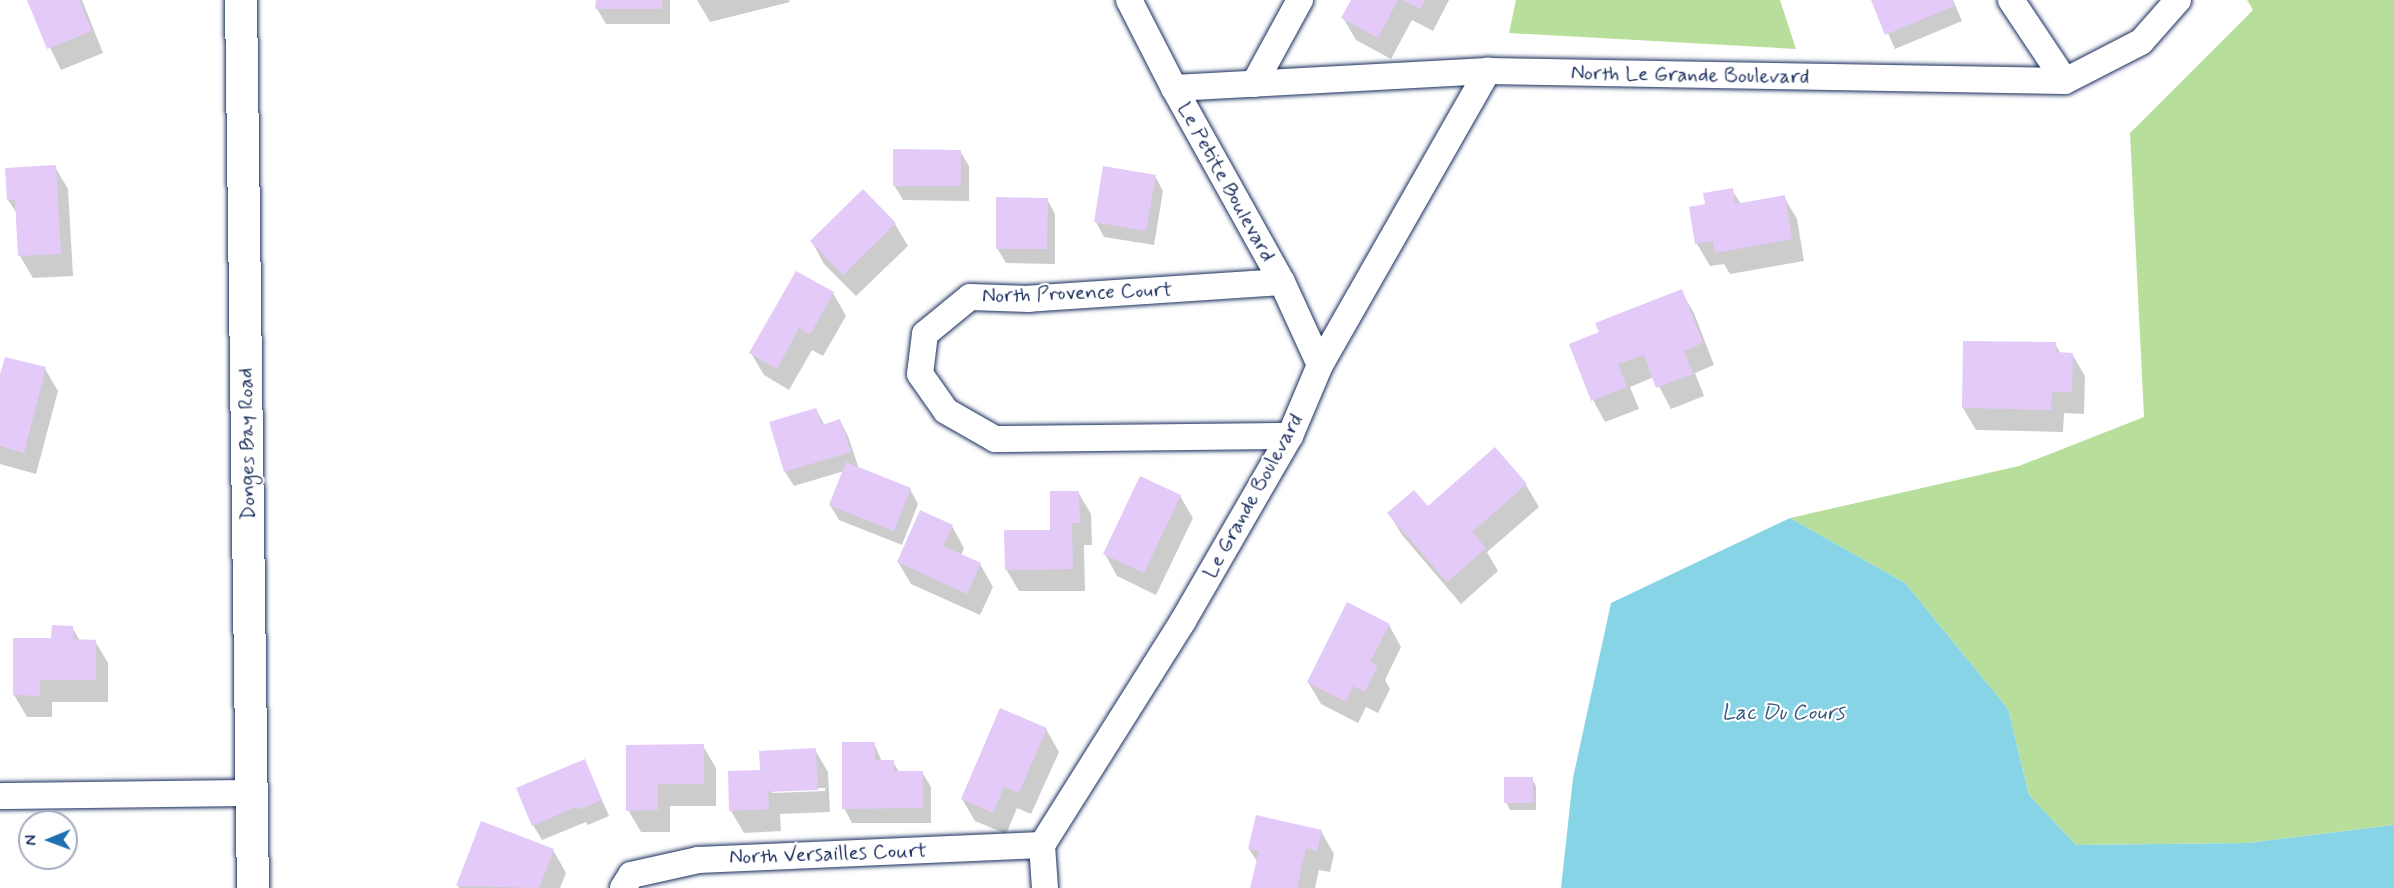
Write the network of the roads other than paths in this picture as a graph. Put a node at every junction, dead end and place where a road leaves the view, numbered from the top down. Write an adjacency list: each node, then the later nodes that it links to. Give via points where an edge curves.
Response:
1 (241, 0): 13 (street, Donges Bay Road)
2 (1129, 0): 9 (street, Le Petite Boulevard)
3 (1300, 0): 8 (street)
4 (2011, 0): 7 (street)
5 (2171, 3): 7 (street, North Le Grande Boulevard, via 2141,42)
6 (1488, 71): 7 (street, North Le Grande Boulevard); 8 (street, North Le Grande Boulevard); 11 (street, Le Grande Boulevard)
7 (2065, 81)
8 (1254, 84): 9 (street, North Le Grande Boulevard)
9 (1174, 88): 10 (street, Le Petite Boulevard)
10 (1282, 282): 11 (street, Le Petite Boulevard); 12 (street, North Provence Court, via 1029,298 970,297 925,334 920,375 946,411 995,439)
11 (1320, 364): 12 (street, Le Grande Boulevard)
12 (1290, 436): 15 (street, Le Grande Boulevard, via 1183,621)
13 (251, 793): 14 (street); 16 (street, Donges Bay Road)
14 (0, 796)
15 (1042, 845): 17 (street, North Versailles Court, via 698,860 631,875); 18 (street)
16 (253, 888)
17 (623, 888)
18 (1045, 888)

